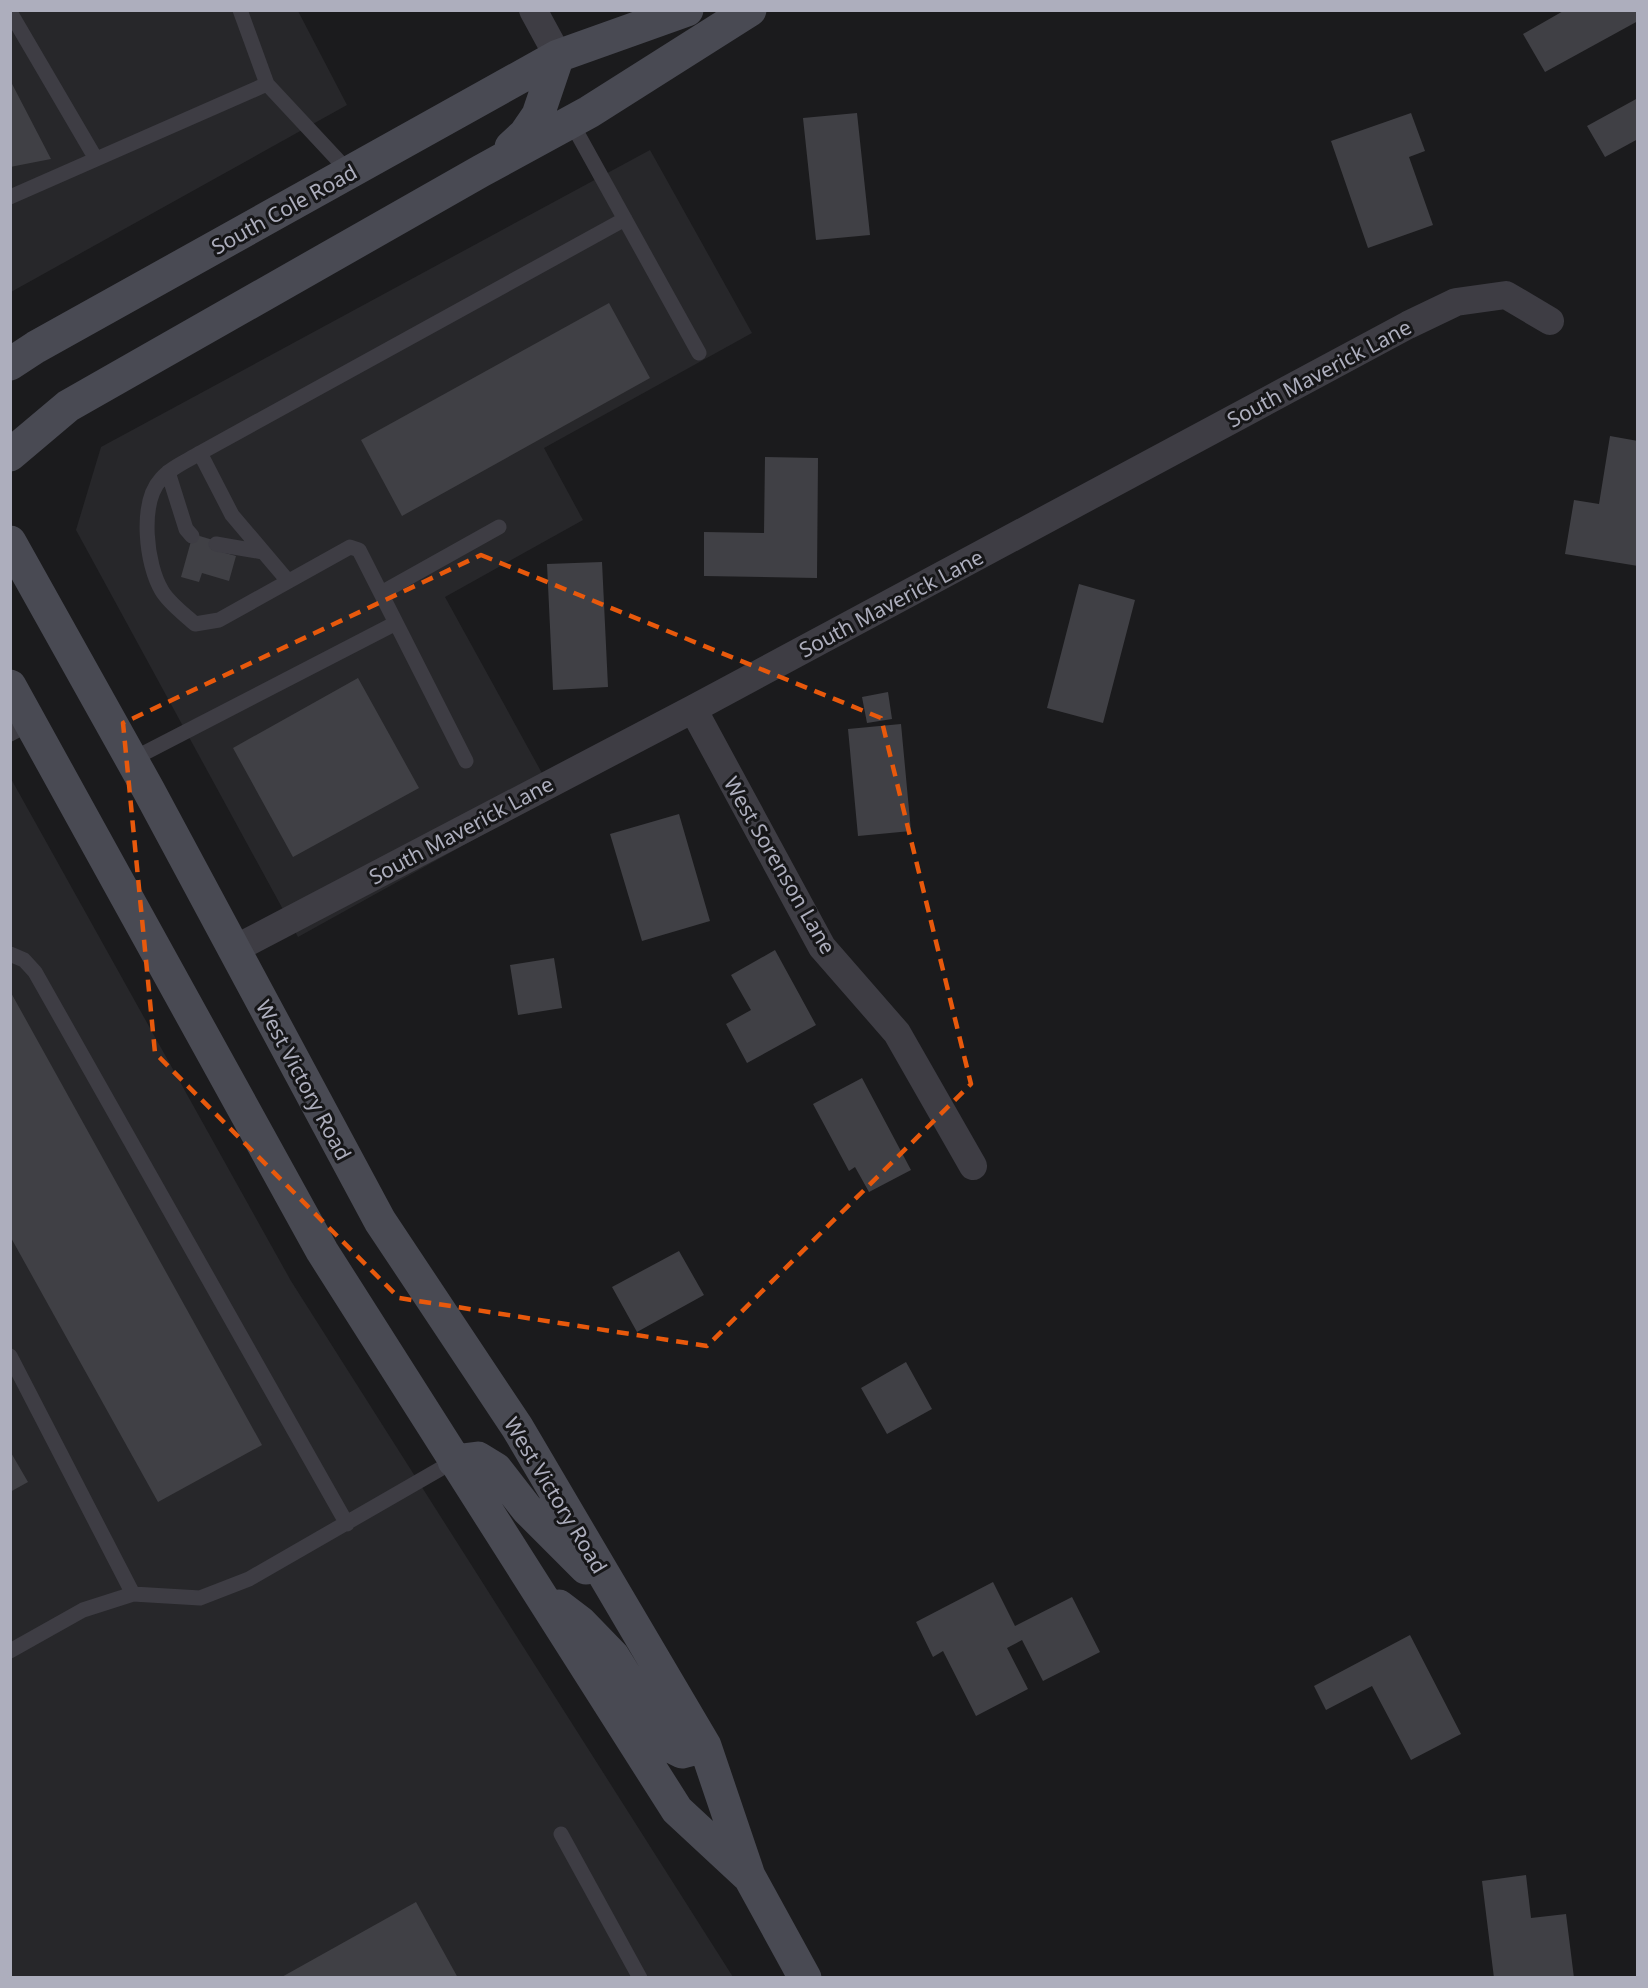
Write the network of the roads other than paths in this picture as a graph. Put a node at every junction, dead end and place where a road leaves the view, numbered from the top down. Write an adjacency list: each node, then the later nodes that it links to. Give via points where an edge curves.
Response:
1 (240, 10): 7 (lane)
2 (533, 10): 6 (street)
3 (687, 10): 6 (main road, South Cole Road)
4 (750, 10): 8 (main road)
5 (10, 12): 9 (lane)
6 (558, 56): 10 (main road, via 538,115 525,134); 11 (main road, South Cole Road)
7 (267, 84): 9 (lane); 11 (lane)
8 (571, 122): 10 (main road); 13 (lane)
9 (96, 159): 12 (lane)
10 (482, 171): 18 (main road, via 68,406)
11 (349, 172): 16 (main road, South Cole Road)
12 (10, 197)
13 (625, 219): 15 (lane); 17 (lane)
14 (1550, 321): 29 (street, South Maverick Lane, via 1506,295 1456,302)
15 (699, 353)
16 (10, 364)
17 (200, 453): 19 (lane); 24 (lane, via 232,514)
18 (10, 455)
19 (168, 472): 21 (lane, via 186,529); 25 (lane, via 154,489 149,508 147,533 154,574 162,592 195,624 219,620)
20 (499, 527): 26 (lane)
21 (192, 536)
22 (10, 542): 31 (main road, West Victory Road)
23 (216, 544): 24 (lane)
24 (263, 552): 25 (lane)
25 (288, 582): 26 (lane, via 350,547 358,550)
26 (381, 593): 27 (lane)
27 (396, 622): 31 (lane); 32 (lane)
28 (10, 686): 30 (main road, West Victory Road)
29 (693, 709): 33 (street, South Maverick Lane); 35 (street, West Sorenson Lane, via 822,947 897,1033)
30 (21, 728): 37 (main road, West Victory Road, via 322,1251)
31 (131, 760): 33 (main road, West Victory Road)
32 (466, 761)
33 (235, 949): 41 (main road, West Victory Road, via 380,1221 517,1427)
34 (10, 954): 38 (lane, via 24,960 35,972)
35 (973, 1166)
36 (10, 1356): 40 (lane)
37 (454, 1461): 38 (lane); 39 (main road, West Victory Road); 41 (main road, West Victory Road, via 478,1458 496,1469 527,1509)
38 (346, 1524): 40 (lane, via 249,1579 200,1598)
39 (532, 1583): 43 (main road, West Victory Road, via 613,1656 669,1745 682,1752); 45 (main road, West Victory Road, via 677,1810)
40 (133, 1594): 42 (lane, via 83,1610)
41 (621, 1604): 43 (main road, West Victory Road)
42 (10, 1651)
43 (705, 1746): 45 (main road, West Victory Road)
44 (561, 1834): 46 (lane)
45 (748, 1876): 47 (main road, West Victory Road)
46 (640, 1977)
47 (805, 1977)

